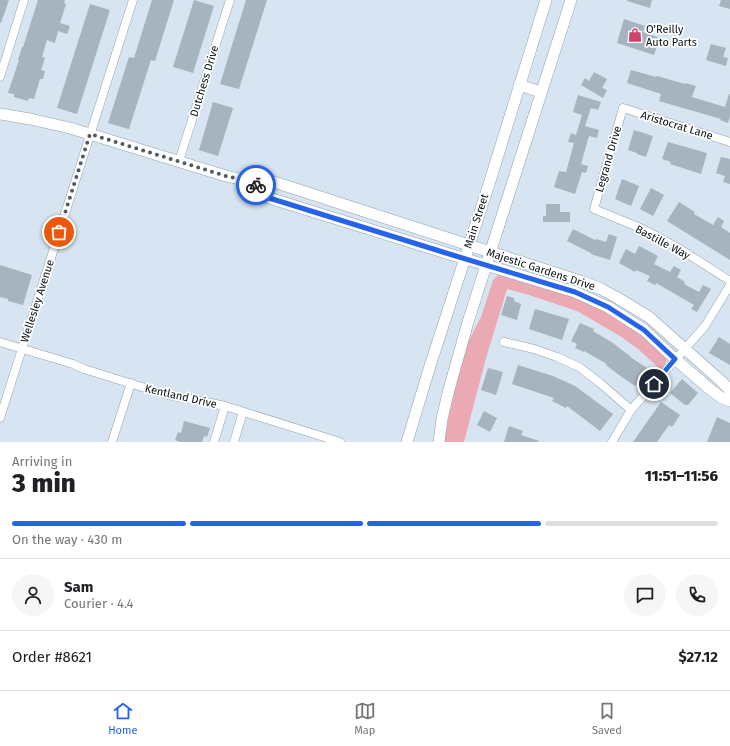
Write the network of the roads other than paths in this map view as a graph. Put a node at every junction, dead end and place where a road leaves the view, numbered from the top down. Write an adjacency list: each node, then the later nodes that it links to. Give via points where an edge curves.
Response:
1 (24, 0): 6 (street)
2 (133, 0): 11 (street, Wellesley Avenue)
3 (230, 0): 13 (street, Dutchess Drive)
4 (546, 0): 7 (street, Main Street)
5 (571, 0): 8 (street, Main Street)
6 (0, 77)
7 (520, 85): 8 (street); 18 (street, Main Street)
8 (541, 92): 19 (street, Main Street)
9 (623, 108): 12 (street, Aristocrat Lane); 16 (street, Legrand Drive)
10 (0, 114): 11 (street, Majestic Gardens Drive, via 43,121)
11 (90, 134): 13 (street, Majestic Gardens Drive); 26 (street, Wellesley Avenue)
12 (730, 142)
13 (179, 161): 14 (street, Majestic Gardens Drive)
14 (253, 182): 15 (street, Majestic Gardens Drive, via 271,181); 17 (street, Majestic Gardens Drive, via 266,197)
15 (352, 207): 17 (street); 18 (street, Majestic Gardens Drive)
16 (594, 209): 22 (street, Bastille Way, via 643,229)
17 (348, 222): 20 (street, Majestic Gardens Drive)
18 (469, 245): 19 (street, Majestic Gardens Drive); 20 (street, Main Street)
19 (490, 252): 21 (street, Main Street); 27 (street, Majestic Gardens Drive, via 601,289 649,317)
20 (464, 258): 21 (street, Majestic Gardens Drive); 40 (street, Main Street)
21 (486, 265): 28 (street, Majestic Gardens Drive, via 575,292 608,307 644,330); 41 (street, Main Street, via 448,393)
22 (730, 281)
23 (730, 285): 27 (street, via 705,326)
24 (0, 342): 26 (street, Kentland Drive)
25 (504, 342): 33 (street, via 534,349 579,367)
26 (22, 349): 29 (street, Kentland Drive); 35 (street, Wellesley Avenue)
27 (685, 349): 28 (street); 30 (street, Majestic Gardens Drive)
28 (675, 359): 31 (street, Majestic Gardens Drive, via 711,390); 33 (street)
29 (131, 383): 32 (street, Kentland Drive, via 168,395); 36 (street)
30 (730, 392)
31 (730, 400)
32 (224, 406): 34 (street, Kentland Drive); 37 (street)
33 (631, 410): 42 (street)
34 (243, 412): 38 (street); 39 (street, Kentland Drive)
35 (0, 418)
36 (112, 442)
37 (214, 442)
38 (234, 442)
39 (340, 442)
40 (407, 442)
41 (439, 442)
42 (612, 442)

